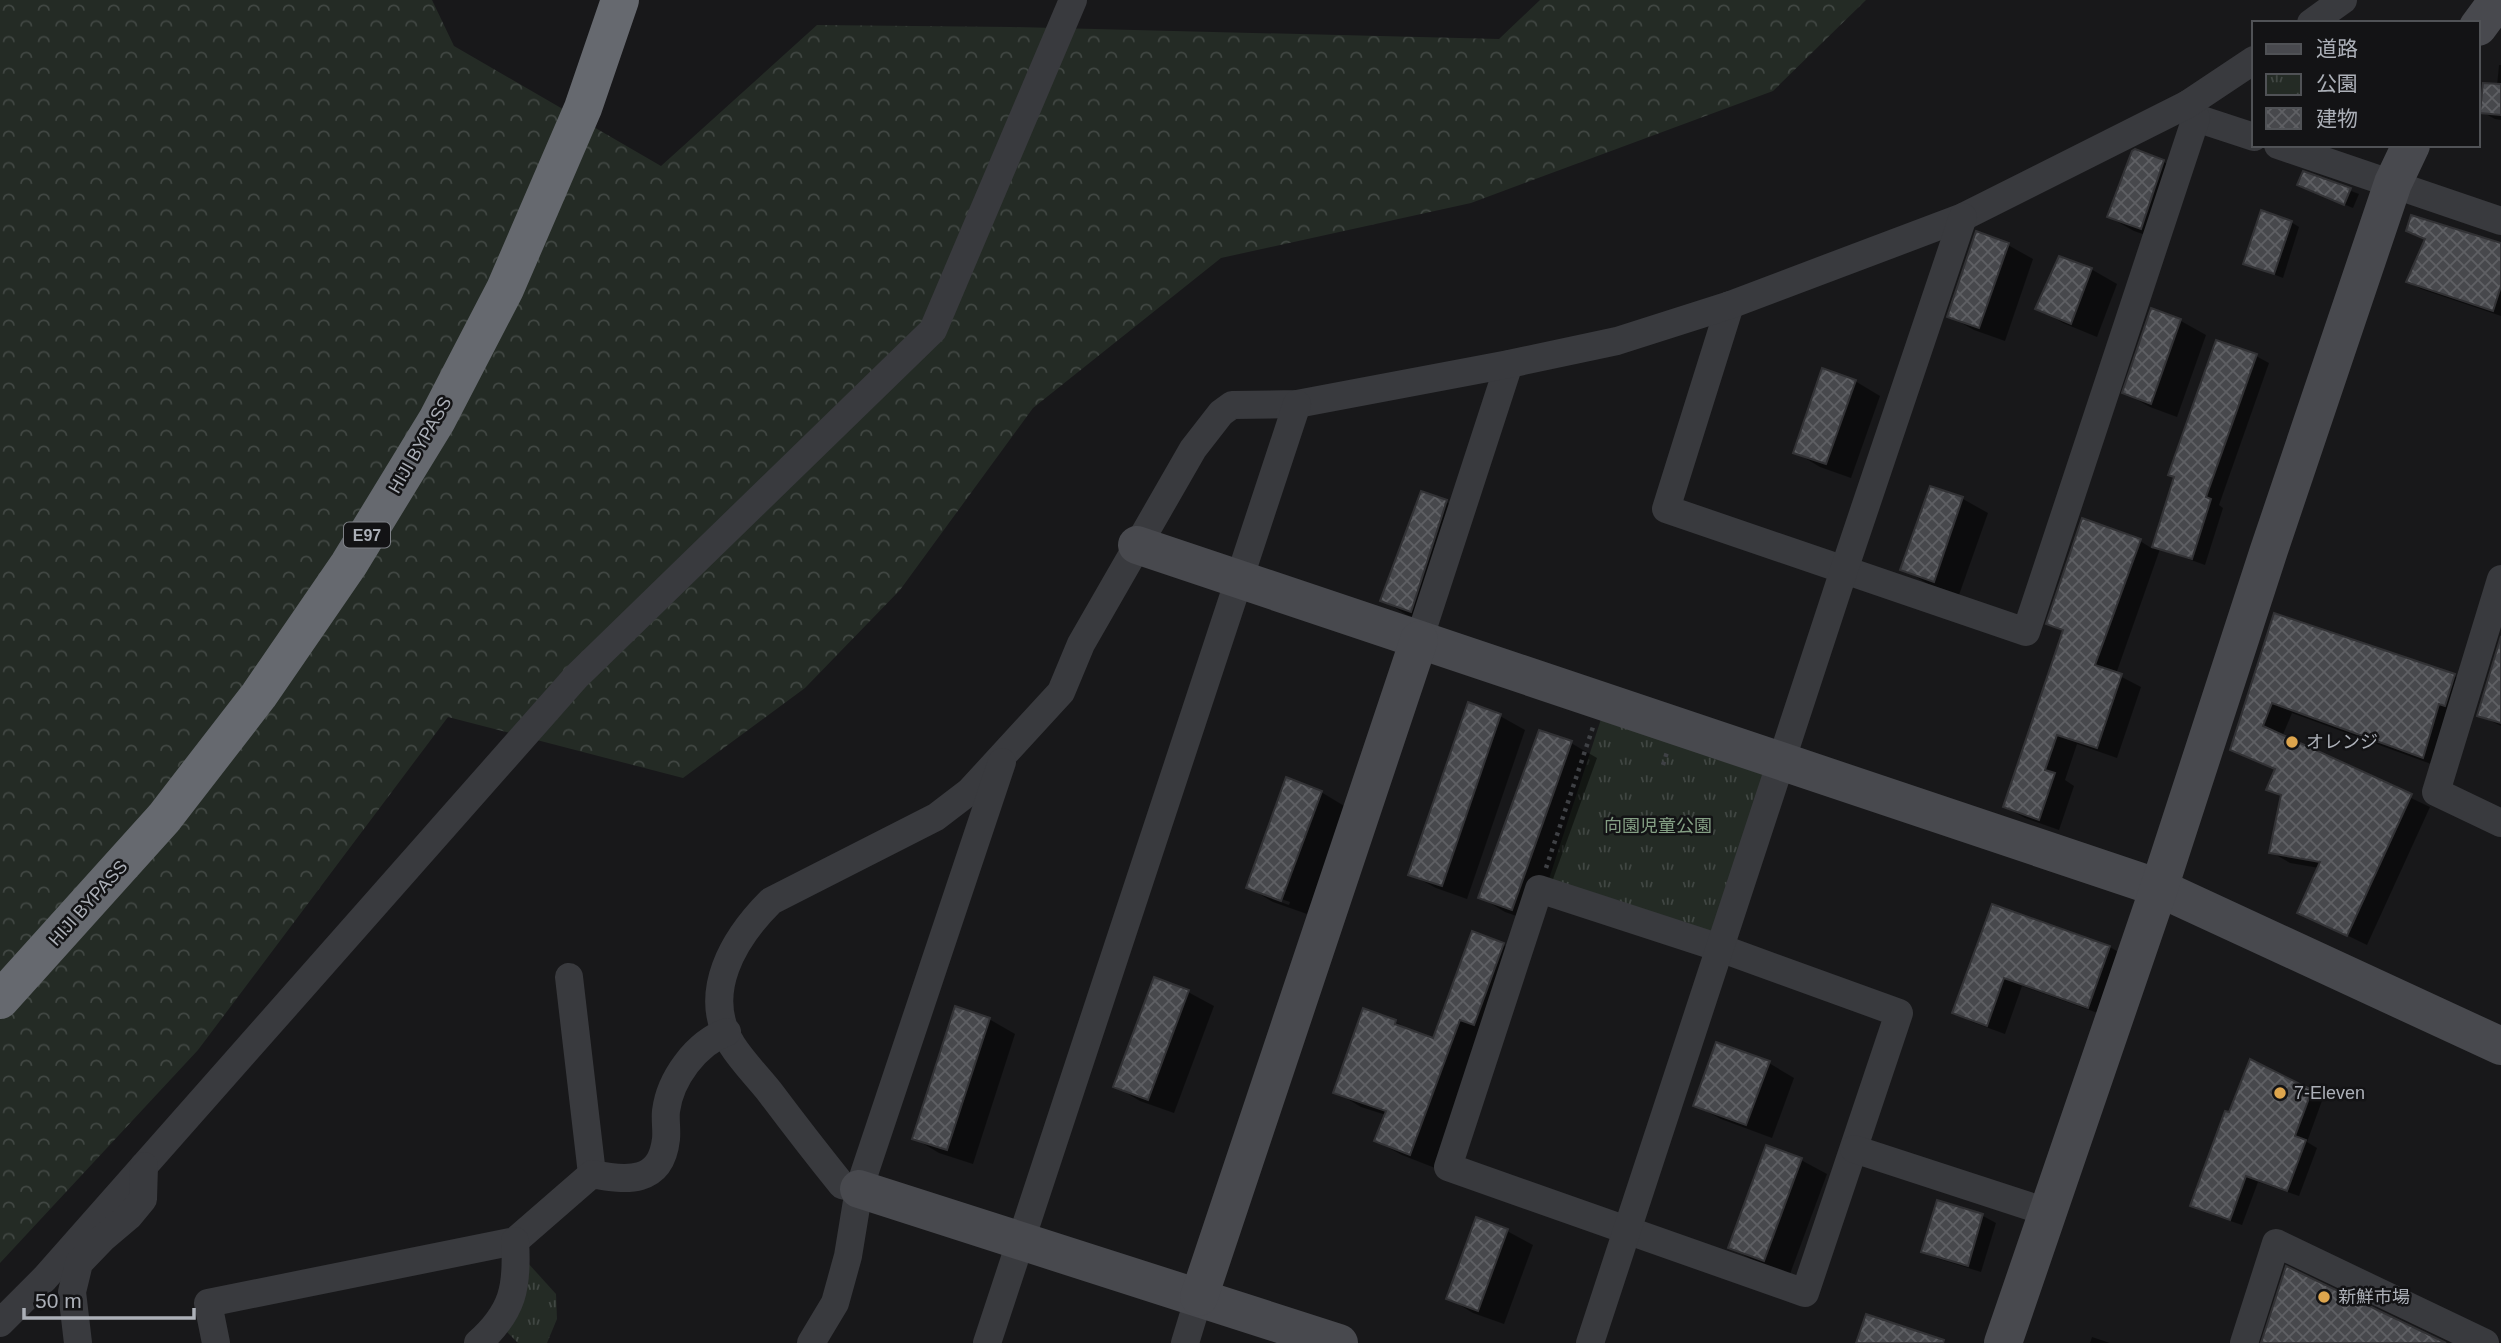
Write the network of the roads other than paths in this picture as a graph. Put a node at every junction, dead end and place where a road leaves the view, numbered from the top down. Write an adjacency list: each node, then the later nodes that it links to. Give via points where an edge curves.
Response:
1 (620, 0): 9 (highway, HIJI BYPASS / E97)
2 (632, 0): 9 (highway)
3 (1073, 0): 35 (street, via 933,330 576,677)
4 (2343, 0): 6 (street)
5 (2498, 0): 7 (street)
6 (2314, 21)
7 (2480, 24)
8 (2252, 62): 10 (street)
9 (583, 108): 31 (highway, HIJI BYPASS / E97, via 505,289 436,420 349,564 259,695 164,818)
10 (2192, 111): 11 (street); 15 (street); 21 (street, via 2026,632)
11 (2252, 136)
12 (2284, 147): 14 (street)
13 (2410, 147): 14 (street)
14 (2393, 183): 16 (street); 28 (street)
15 (1963, 217): 17 (street); 21 (street)
16 (2501, 221)
17 (1730, 305): 18 (street, via 1617,341); 21 (street, via 1665,509)
18 (1509, 364): 19 (street); 24 (street)
19 (1297, 404): 20 (street, via 1232,405 1220,413 1193,449); 22 (street)
20 (1137, 545): 22 (street); 25 (street, via 1081,644 1061,692)
21 (1844, 570): 26 (street)
22 (1241, 579): 24 (street); 41 (street)
23 (2501, 579): 27 (street, via 2436,792)
24 (1419, 640): 26 (street); 42 (street)
25 (1007, 749): 32 (street, via 970,791 936,817 771,901 753,919 731,953 720,984 719,1003); 37 (street)
26 (1783, 761): 28 (street); 29 (street)
27 (2501, 823)
28 (2159, 888): 33 (street); 38 (street)
29 (1720, 948): 34 (street, via 1899,1013); 39 (street); 39 (street, via 1539,889 1448,1167)
30 (569, 977): 36 (street)
31 (0, 1000)
32 (727, 1032): 36 (street, via 701,1047 685,1066 666,1110 666,1141 657,1167 643,1177 617,1179); 37 (street, via 842,1185)
33 (2501, 1046)
34 (1854, 1149): 38 (street); 39 (street, via 1805,1293)
35 (144, 1166): 43 (street); 44 (street, via 143,1199 79,1263 72,1292)
36 (592, 1174): 40 (street)
37 (859, 1189): 41 (street); 47 (street, via 835,1303)
38 (2047, 1212): 52 (street)
39 (1628, 1229): 51 (street)
40 (515, 1241): 45 (street, via 208,1303); 46 (street, via 517,1274 509,1301 496,1327)
41 (1021, 1241): 42 (street); 48 (street)
42 (1199, 1297): 49 (street); 50 (street)
43 (0, 1323)
44 (78, 1343)
45 (216, 1343)
46 (478, 1343)
47 (811, 1343)
48 (987, 1343)
49 (1185, 1343)
50 (1339, 1343)
51 (1590, 1343)
52 (2003, 1343)
53 (2244, 1343): 54 (street, via 2276,1243)
54 (2484, 1343)

